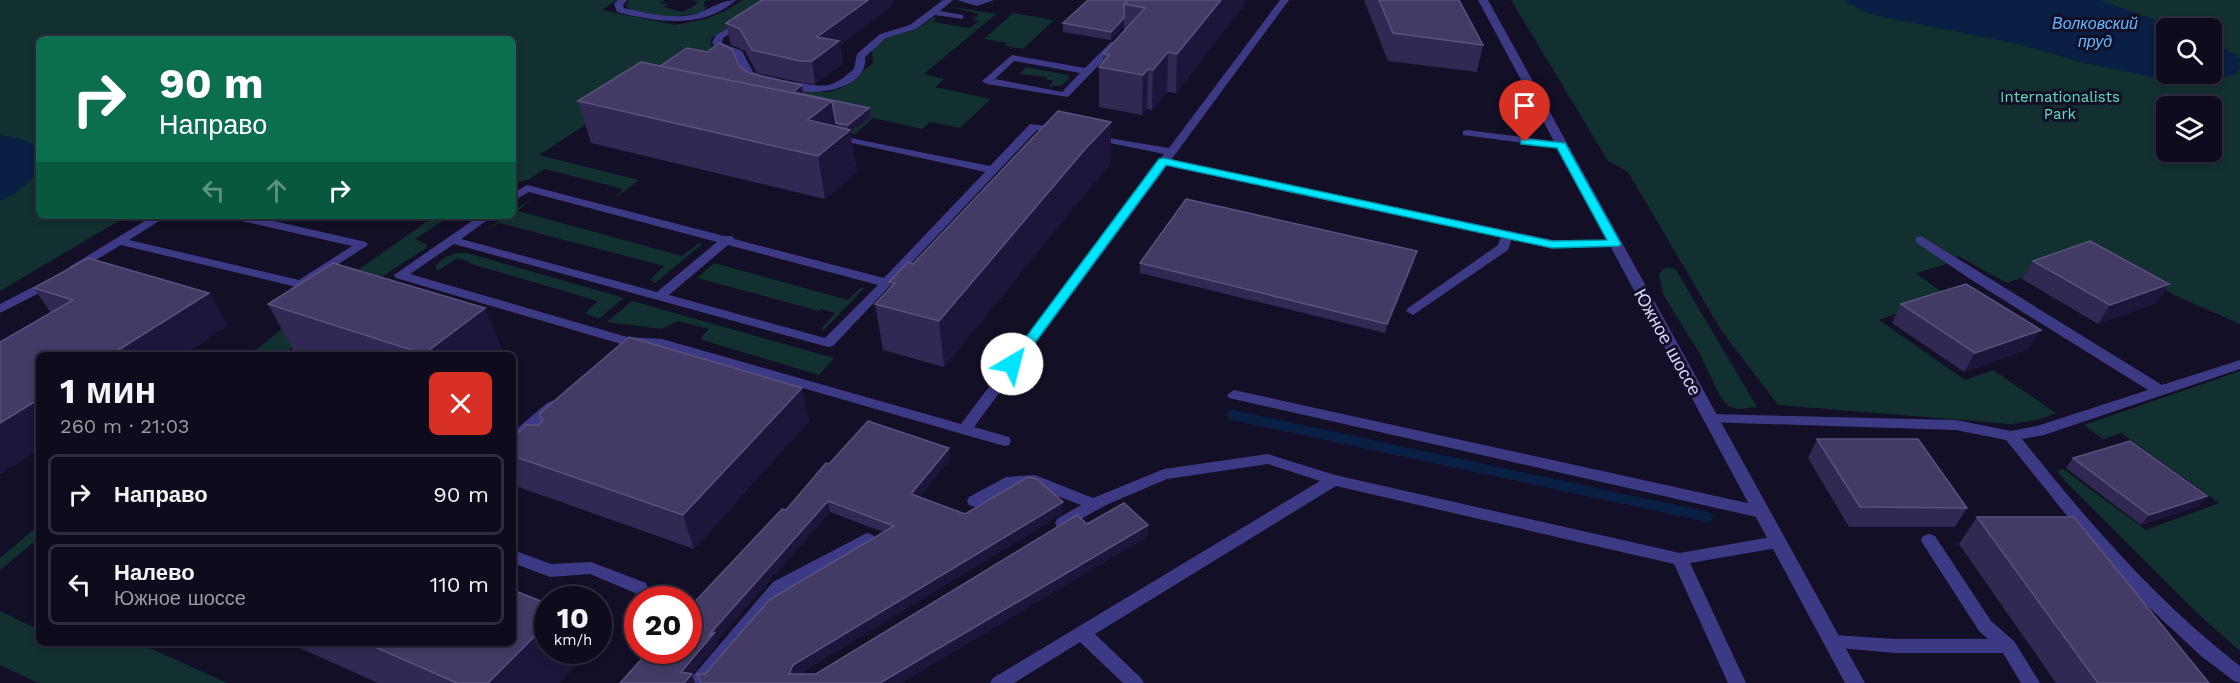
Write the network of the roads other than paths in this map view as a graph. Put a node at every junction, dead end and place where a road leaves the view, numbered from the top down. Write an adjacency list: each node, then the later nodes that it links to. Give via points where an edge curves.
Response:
1 (623, 0): 2 (lane, via 618,4 620,10 679,21 703,16)
2 (732, 0)
3 (949, 0): 8 (lane)
4 (961, 0): 5 (lane)
5 (990, 0)
6 (1285, 0): 16 (lane)
7 (1482, 0): 15 (street, Южное шоссе)
8 (932, 12): 9 (lane, via 913,27 883,36 862,53 860,69 840,84 819,90 753,76 740,54 717,45 719,37); 10 (lane)
9 (755, 14)
10 (960, 17)
11 (1123, 35): 12 (lane)
12 (1088, 71): 12 (lane, via 1012,58 987,81 1064,95)
13 (1467, 133): 15 (lane)
14 (824, 134): 17 (lane)
15 (1561, 145): 29 (street, Южное шоссе)
16 (1166, 157): 17 (lane, via 1034,126); 18 (lane); 43 (lane)
17 (993, 170): 30 (lane)
18 (1218, 173): 19 (lane); 24 (lane)
19 (1210, 184)
20 (516, 196): 25 (lane, via 527,188)
21 (156, 219): 28 (lane)
22 (250, 219): 28 (lane, via 362,245 301,285)
23 (483, 219): 26 (lane)
24 (1507, 235): 29 (lane, via 1552,244); 35 (lane, via 1504,247)
25 (728, 239): 30 (lane); 33 (lane)
26 (452, 240): 33 (lane); 36 (lane, via 400,275)
27 (1921, 240): 31 (lane)
28 (119, 241): 34 (lane)
29 (1615, 244): 42 (street, Южное шоссе)
30 (887, 283): 33 (lane, via 828,343)
31 (1996, 289): 32 (lane); 39 (lane)
32 (1977, 296)
33 (659, 297)
34 (0, 309)
35 (1413, 310)
36 (626, 341): 37 (lane); 43 (lane, via 662,342)
37 (609, 356)
38 (2240, 364): 39 (lane)
39 (2161, 391): 44 (lane)
40 (565, 394): 45 (lane)
41 (1234, 395): 52 (lane)
42 (1710, 419): 44 (lane, via 1956,425); 52 (street, Южное шоссе)
43 (965, 429): 46 (lane)
44 (2011, 436): 63 (lane, via 2078,521 2163,610)
45 (516, 438)
46 (1004, 441)
47 (516, 442): 48 (lane)
48 (529, 448)
49 (1334, 480): 51 (lane, via 1268,459 1164,474); 58 (lane); 60 (lane)
50 (975, 501): 51 (lane, via 1011,482 1035,481)
51 (1094, 504): 53 (lane)
52 (1761, 512): 56 (street, Южное шоссе)
53 (1054, 529)
54 (867, 539): 64 (lane, via 779,587)
55 (1929, 540): 62 (lane, via 1985,626)
56 (1777, 542): 58 (lane); 61 (street, Южное шоссе)
57 (516, 557): 59 (lane, via 550,571 591,568)
58 (1680, 560): 67 (lane)
59 (635, 586)
60 (1082, 633): 65 (lane); 66 (lane)
61 (1833, 642): 62 (lane); 68 (street, Южное шоссе)
62 (2008, 646): 69 (lane)
63 (2240, 676)
64 (696, 683)
65 (999, 683)
66 (1135, 683)
67 (1737, 683)
68 (1855, 683)
69 (2031, 683)

